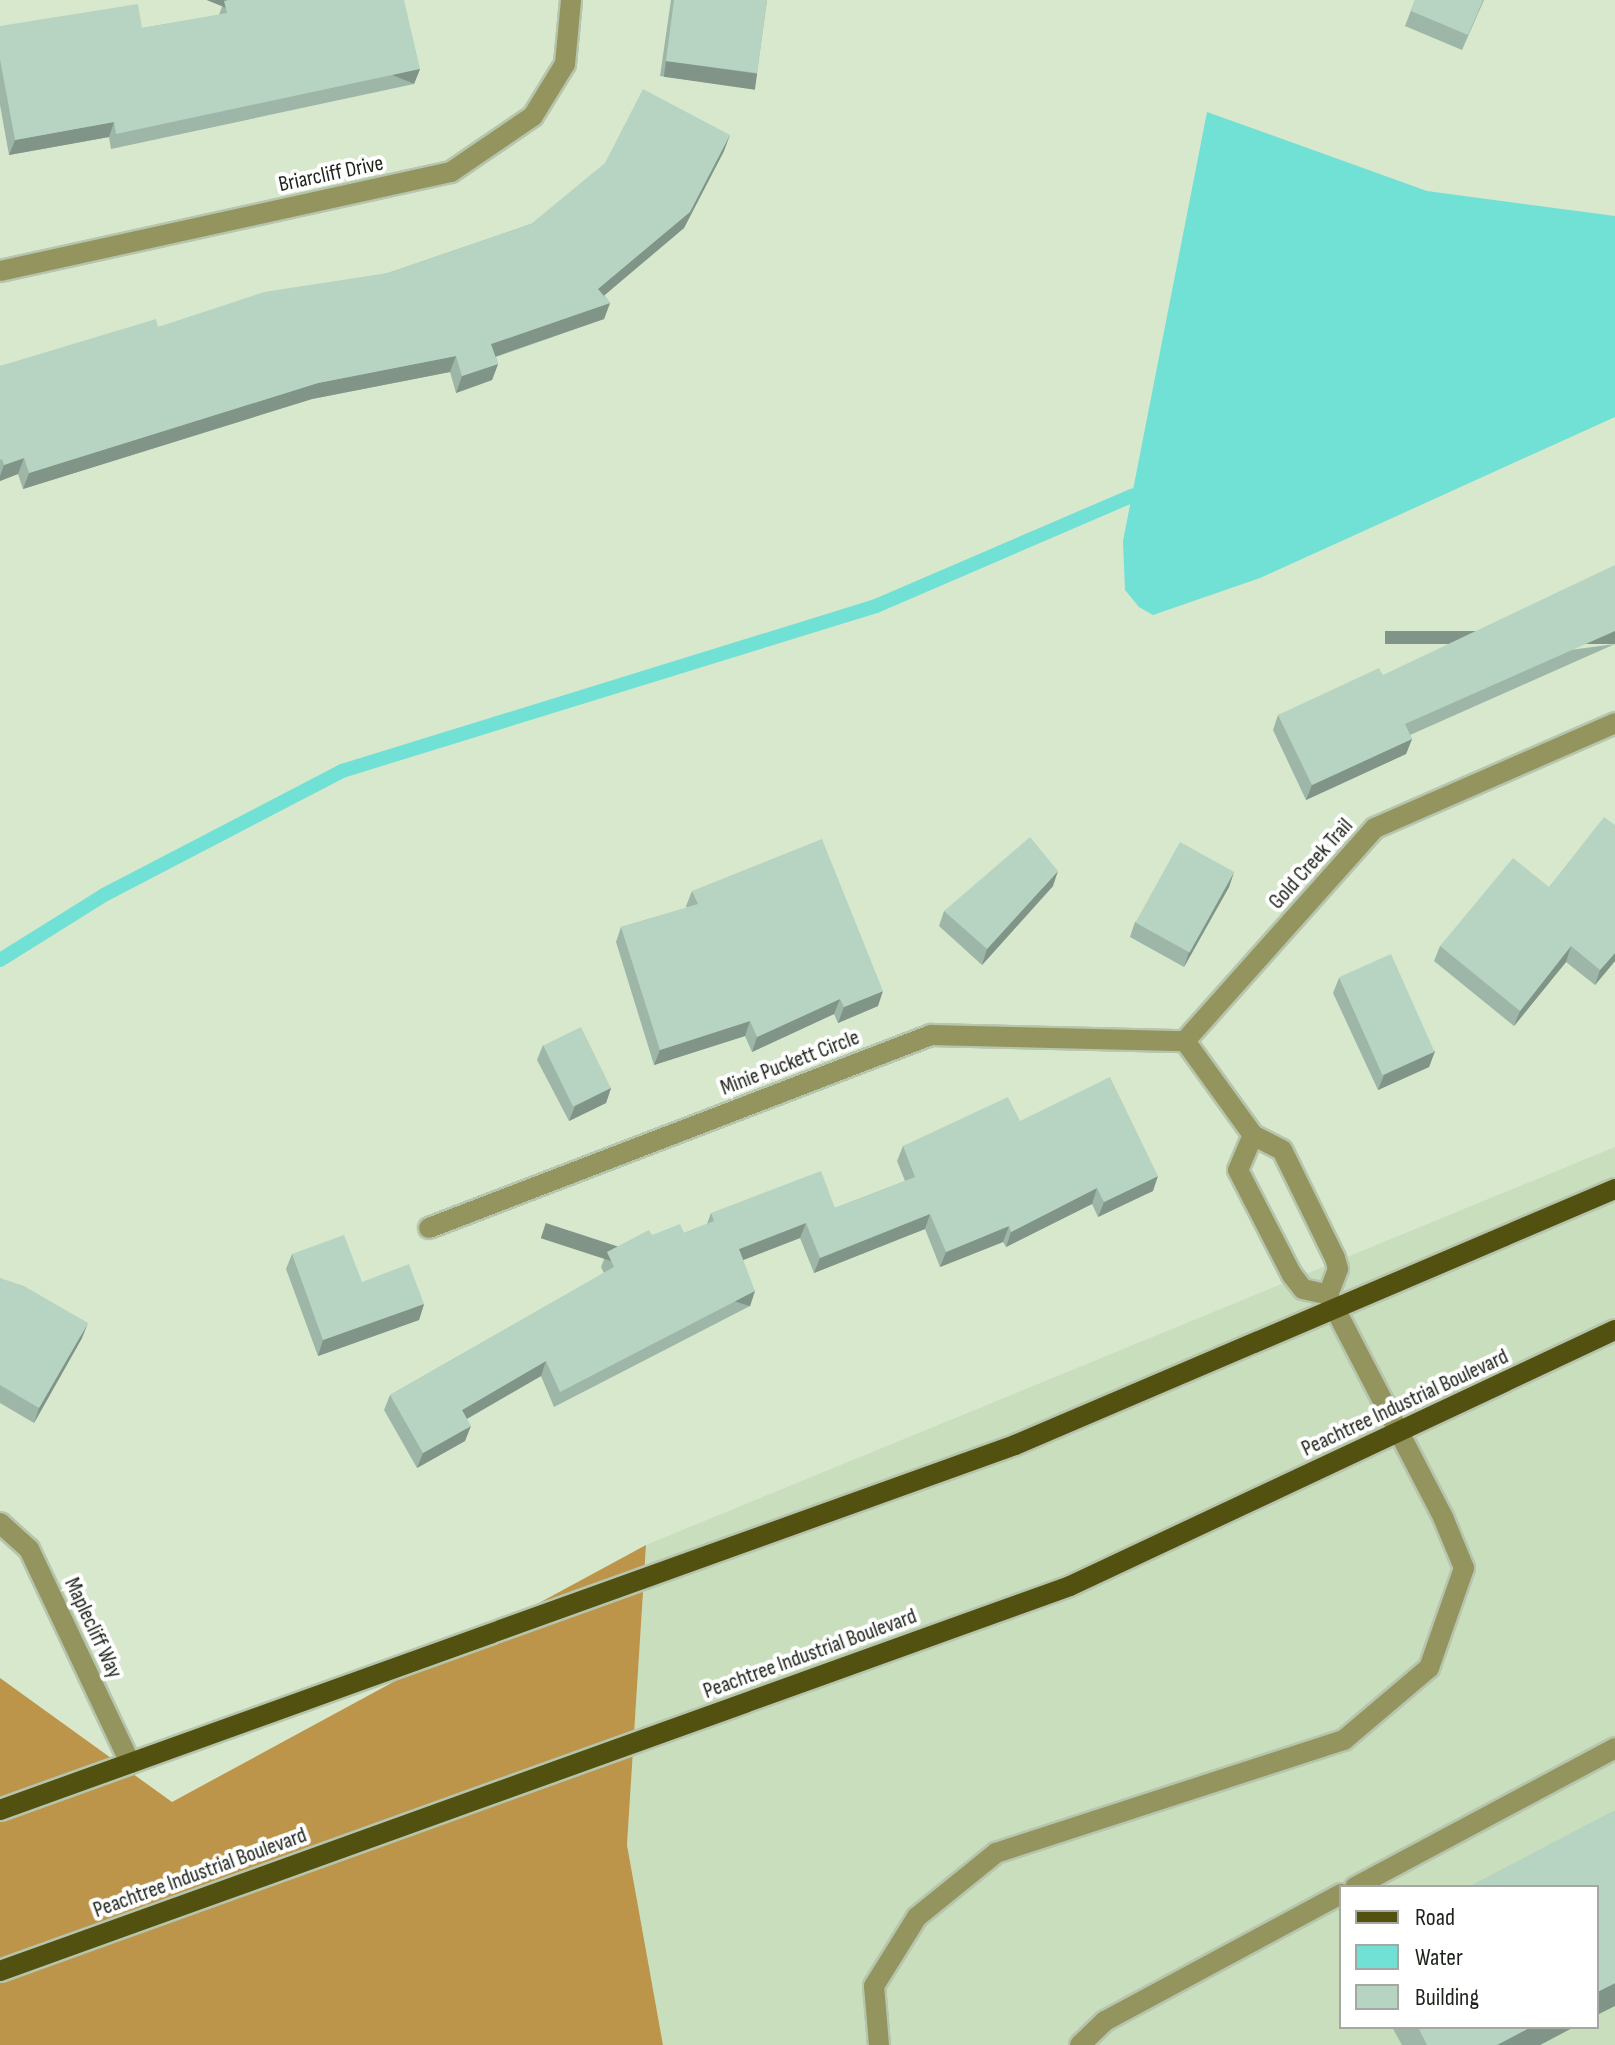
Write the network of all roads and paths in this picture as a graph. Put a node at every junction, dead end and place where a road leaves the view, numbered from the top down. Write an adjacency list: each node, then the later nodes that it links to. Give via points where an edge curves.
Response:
1 (571, 0): 2 (street, Briarcliff Drive, via 565,64 533,116 451,172)
2 (0, 271)
3 (1615, 723): 4 (street, Gold Creek Trail, via 1375,828)
4 (1185, 1041): 5 (street); 7 (street, Minie Puckett Circle, via 931,1035)
5 (1253, 1135): 8 (street, via 1282,1150 1335,1258); 8 (street, via 1238,1170 1292,1275 1303,1289)
6 (1615, 1189): 8 (main road)
7 (429, 1228)
8 (1332, 1303): 10 (street); 13 (main road, via 1015,1445)
9 (1615, 1330): 10 (main road, Peachtree Industrial Boulevard)
10 (1397, 1435): 17 (main road, Peachtree Industrial Boulevard, via 1070,1586); 18 (street, via 1443,1517 1464,1568 1429,1668 1344,1740 996,1853 917,1917 874,1986)
11 (0, 1523): 13 (street, Maplecliff Way, via 29,1549)
12 (1615, 1748): 15 (street)
13 (130, 1763): 14 (main road)
14 (0, 1810)
15 (1359, 1885)
16 (1339, 1895): 19 (street, via 1105,2021)
17 (0, 1971)
18 (879, 2045)
19 (1080, 2045)

